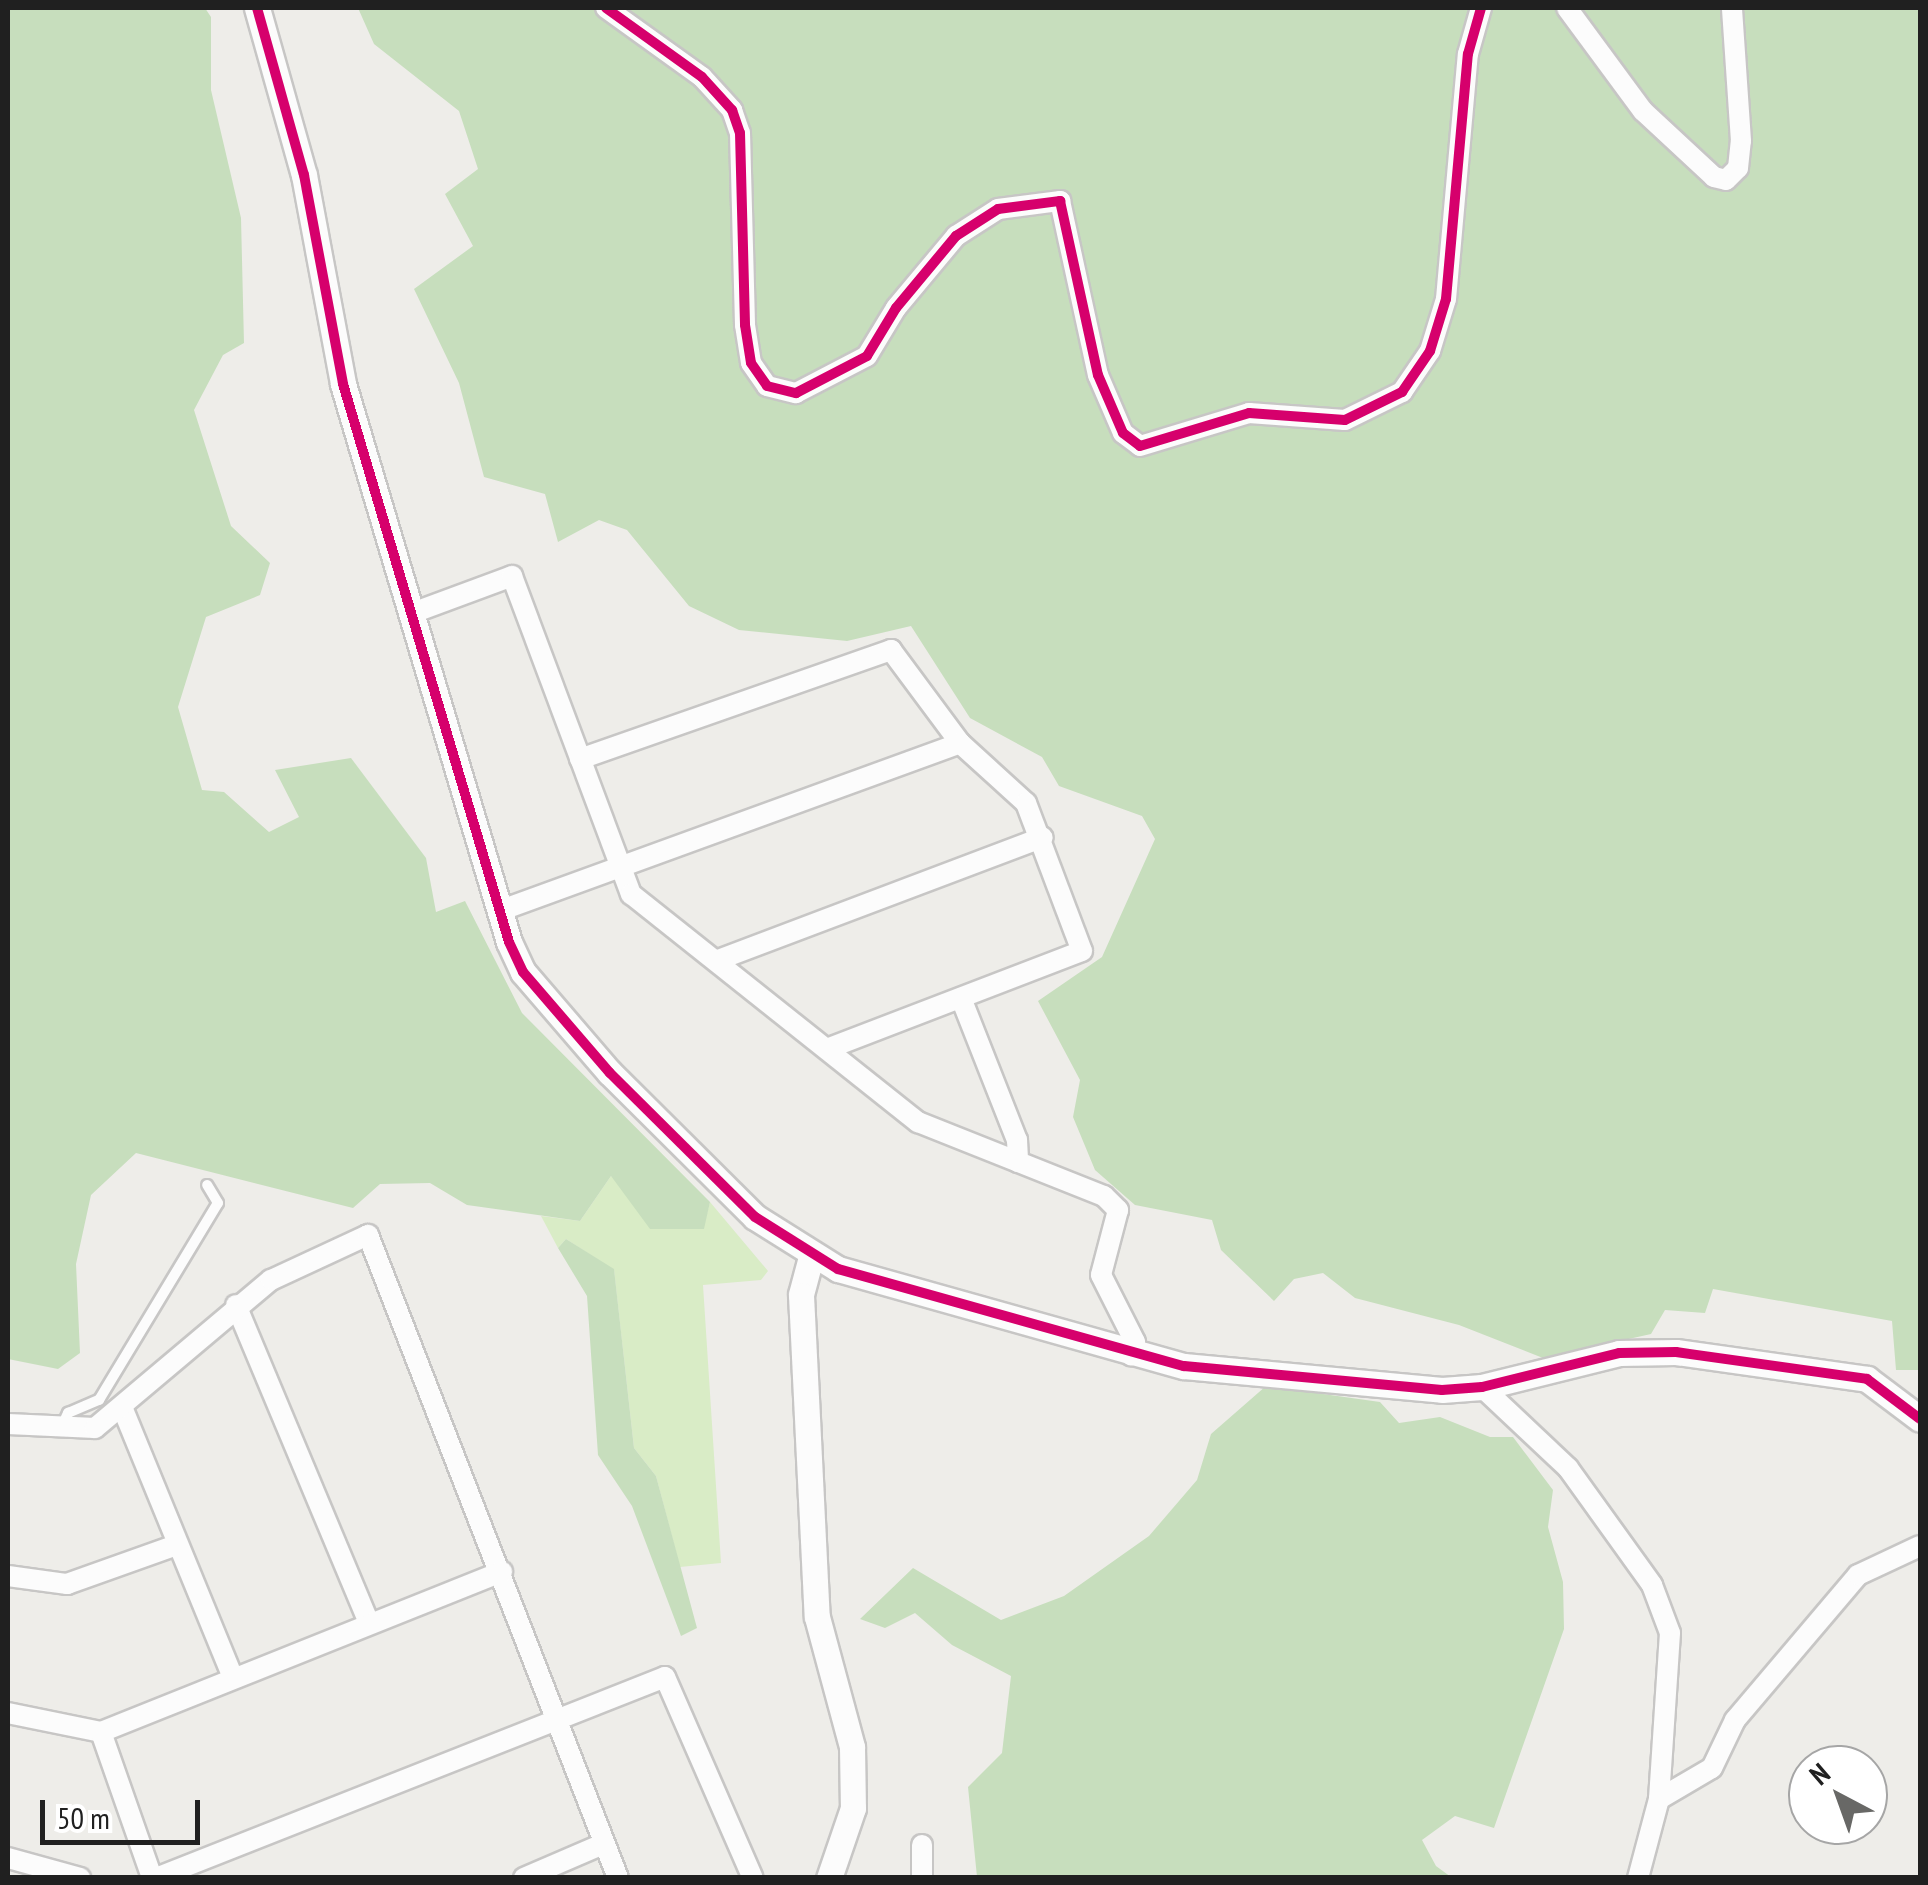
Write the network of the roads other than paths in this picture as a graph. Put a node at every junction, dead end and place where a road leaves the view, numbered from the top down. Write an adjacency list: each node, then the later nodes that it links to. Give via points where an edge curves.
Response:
1 (258, 8): 6 (street, via 304,176 343,384)
2 (606, 8): 3 (street, via 702,77 732,110 740,133 745,325 751,362 767,386 796,394 867,356 896,308 956,236 998,208 1060,201 1098,376 1123,432 1140,446 1249,413 1344,420 1402,392 1430,351 1446,299 1468,54)
3 (1480, 8)
4 (1567, 8): 5 (street, via 1643,112 1714,178 1726,180 1738,168 1741,141)
5 (1732, 8)
6 (410, 614): 8 (street, via 512,576); 11 (street)
7 (960, 743): 8 (street, via 891,650); 9 (street, via 1026,803); 10 (street)
8 (580, 759): 10 (street)
9 (1043, 837): 12 (street); 13 (street, via 1082,951)
10 (622, 870): 11 (street); 12 (street, via 632,894)
11 (499, 911): 17 (street, via 523,972 610,1074 755,1218)
12 (718, 960): 14 (street)
13 (960, 998): 14 (street); 15 (street, via 1017,1140)
14 (827, 1049): 15 (street, via 918,1122)
15 (1018, 1162): 19 (street, via 1104,1196 1118,1210 1102,1275 1135,1342)
16 (207, 1185): 24 (lane, via 218,1203 99,1400 68,1414)
17 (811, 1257): 19 (street); 43 (street, via 801,1295 816,1617 852,1747 852,1808)
18 (236, 1306): 21 (street); 27 (street, via 271,1280 368,1235); 29 (street)
19 (1131, 1355): 20 (street, via 1370,1387)
20 (1482, 1387): 22 (street, via 1619,1352 1676,1352 1868,1380); 34 (street, via 1568,1468 1652,1585 1670,1633)
21 (122, 1407): 24 (street, via 95,1428); 25 (street)
22 (1920, 1419)
23 (8, 1424): 24 (street)
24 (60, 1429)
25 (174, 1546): 28 (street, via 67,1584); 30 (street)
26 (1920, 1546): 34 (street, via 1858,1574 1734,1720 1712,1768)
27 (502, 1572): 29 (street); 32 (street)
28 (8, 1576)
29 (369, 1623): 30 (street)
30 (232, 1676): 33 (street)
31 (8, 1713): 33 (street)
32 (554, 1721): 35 (street); 39 (street); 42 (street, via 665,1677)
33 (101, 1732): 39 (street)
34 (1658, 1800): 45 (street)
35 (603, 1844): 40 (street); 41 (street)
36 (922, 1846): 44 (street)
37 (8, 1858): 38 (street)
38 (80, 1878)
39 (154, 1878)
40 (524, 1878)
41 (618, 1878)
42 (753, 1878)
43 (829, 1878)
44 (922, 1878)
45 (1638, 1878)

